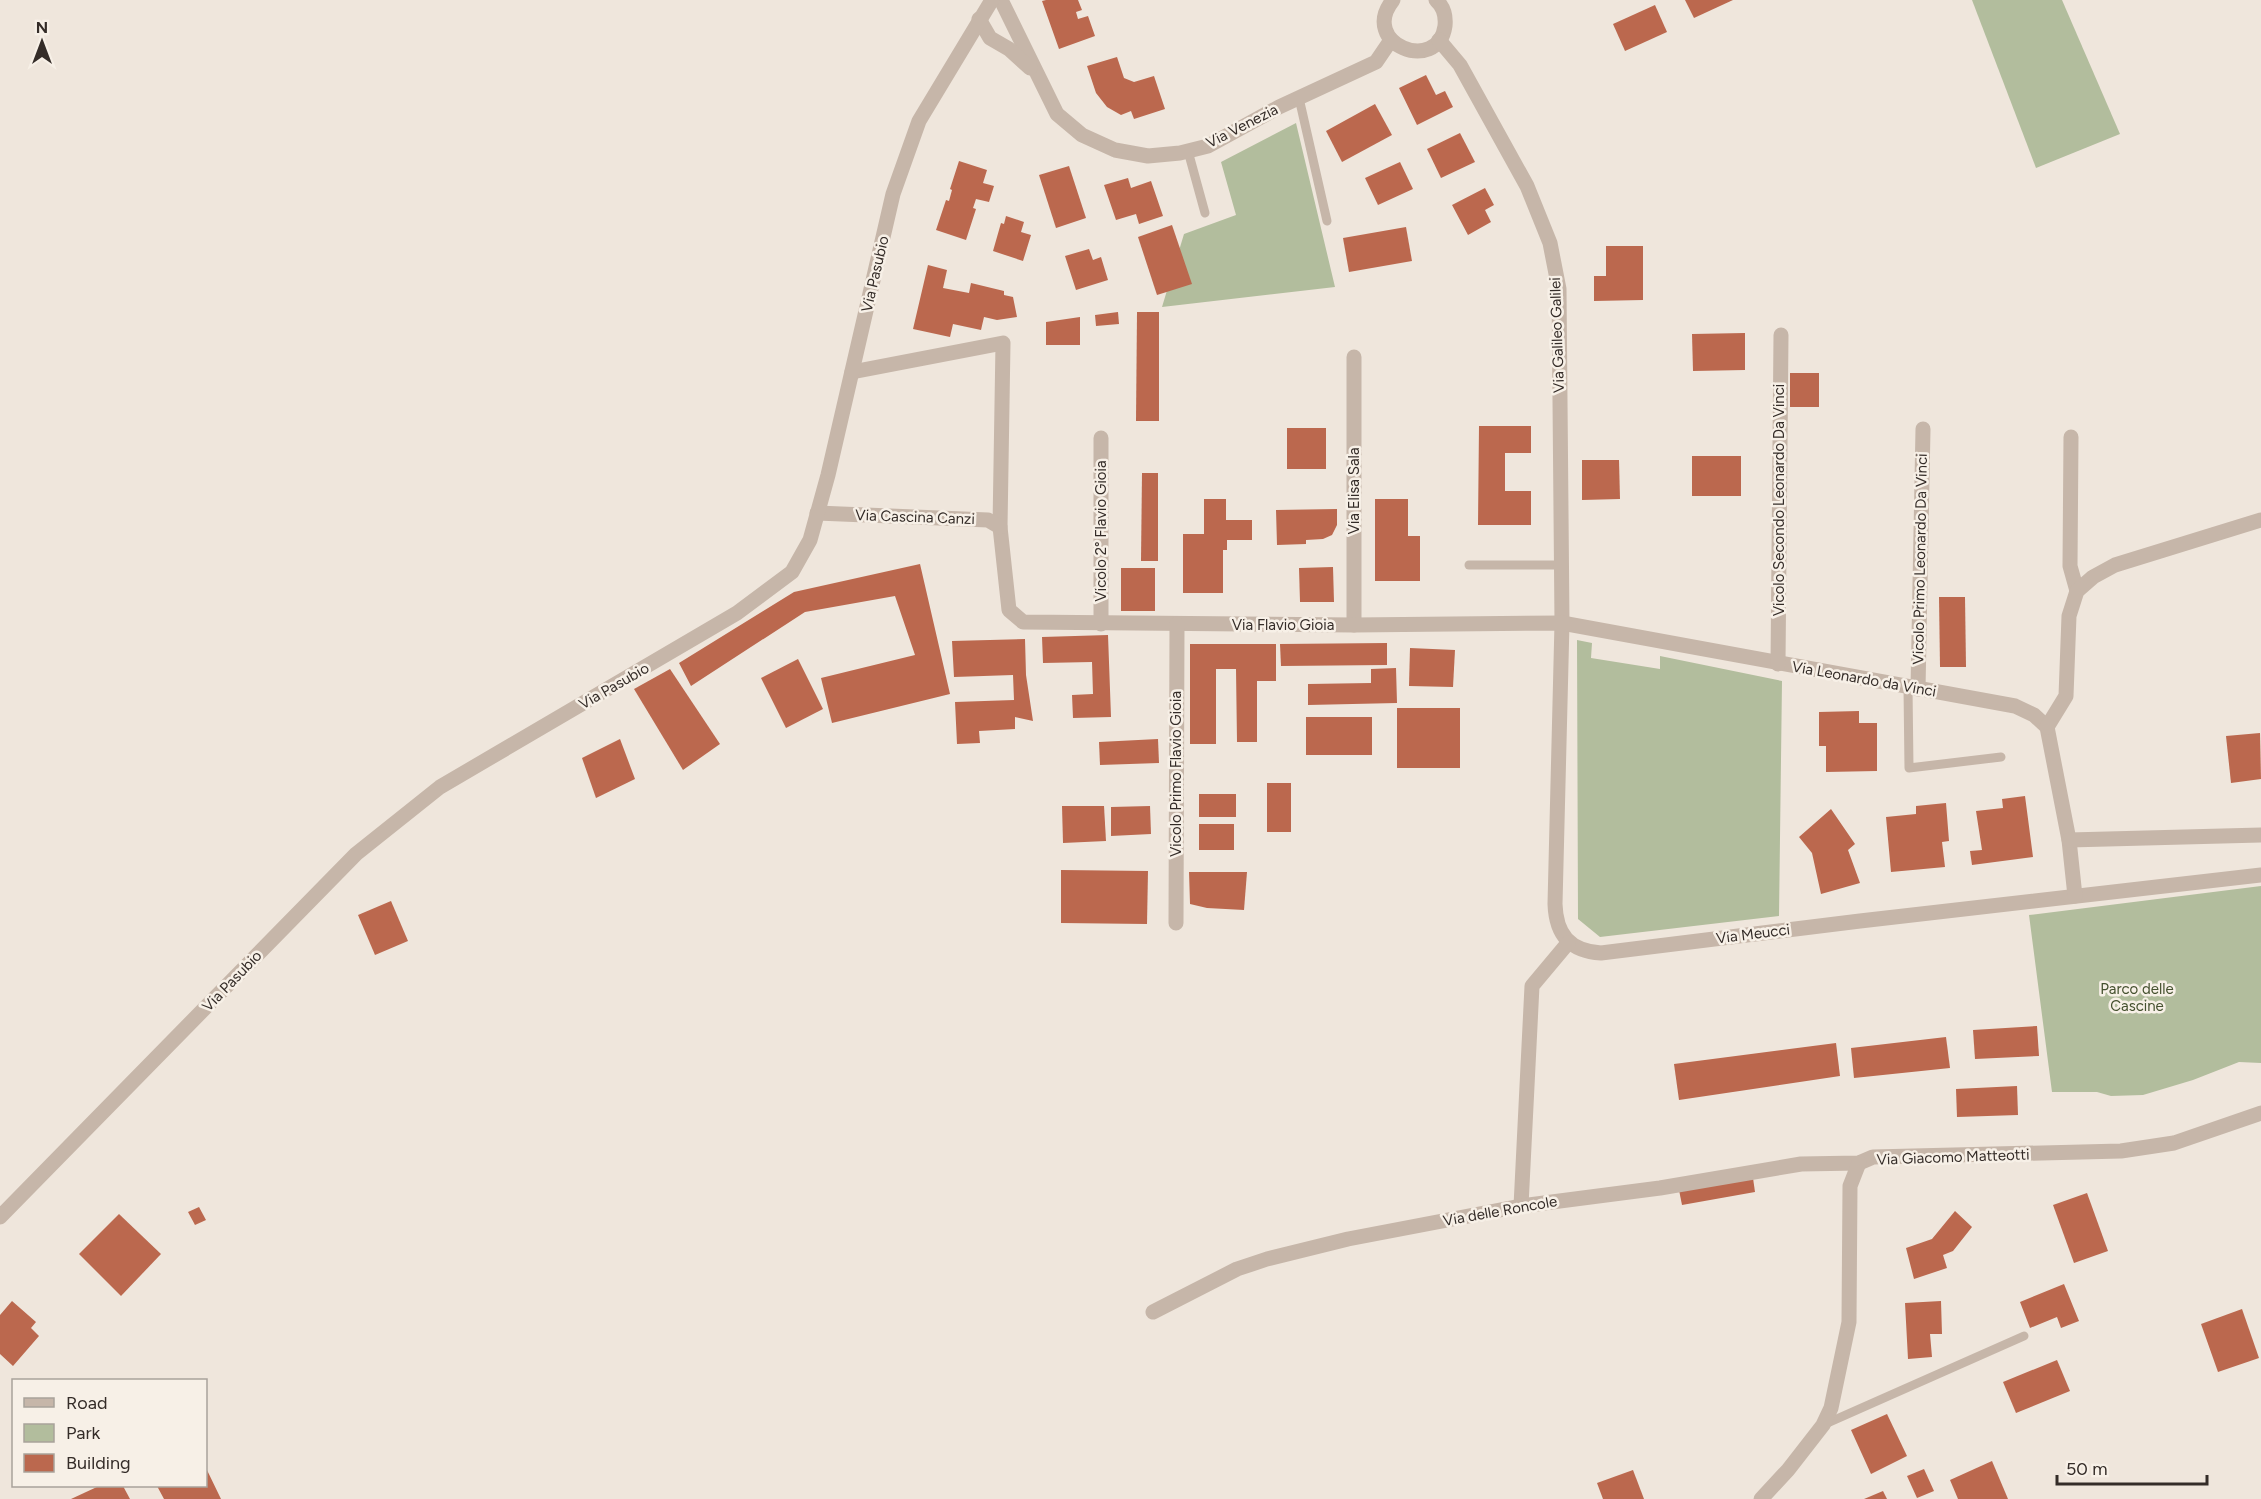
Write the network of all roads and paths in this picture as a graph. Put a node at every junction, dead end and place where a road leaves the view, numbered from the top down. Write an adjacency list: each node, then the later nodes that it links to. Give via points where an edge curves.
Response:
1 (1393, 0): 5 (street, via 1384,20)
2 (991, 1): 4 (street, Via Pasubio); 7 (street, Via Venezia)
3 (1441, 1): 6 (street, via 1445,20)
4 (979, 19): 7 (street, Via Venezia, via 990,38); 14 (street, Via Pasubio, via 919,121 893,194)
5 (1391, 40): 6 (street, via 1409,51 1420,51); 8 (street, Via Venezia, via 1376,62)
6 (1439, 40): 22 (street, Via Galileo Galilei, via 1460,65 1527,186 1550,243 1558,289)
7 (1037, 74): 9 (street, Via Venezia, via 1057,114 1082,135 1115,150 1148,156)
8 (1299, 98): 9 (street, Via Venezia, via 1208,146); 11 (lane)
9 (1188, 151): 10 (lane)
10 (1205, 213)
11 (1327, 221)
12 (1780, 335): 28 (street, Vicolo Secondo Leonardo Da Vinci)
13 (1354, 357): 27 (street, Via Elisa Sala)
14 (852, 372): 18 (street, Via Pasubio); 20 (street, via 1003,343)
15 (1923, 429): 29 (street, Vicolo Primo Leonardo Da Vinci)
16 (2071, 437): 23 (street, via 2070,566)
17 (1101, 438): 25 (street, Vicolo 2° Flavio Gioia)
18 (816, 513): 20 (street, Via Cascina Canzi, via 988,520); 41 (street, Via Pasubio, via 810,540 792,572 737,613 440,787 356,854)
19 (2261, 520): 23 (street, via 2115,565)
20 (1000, 527): 25 (street, Via Flavio Gioia, via 1009,610 1023,622)
21 (1469, 566): 22 (lane)
22 (1560, 566): 24 (street, Via Galileo Galilei)
23 (2077, 591): 30 (street, via 2069,616 2066,696)
24 (1562, 623): 27 (street, Via Flavio Gioia); 28 (street, Via Leonardo da Vinci); 37 (street, via 1555,917)
25 (1101, 624): 26 (street, Via Flavio Gioia)
26 (1178, 624): 27 (street, Via Flavio Gioia); 36 (street, Vicolo Primo Flavio Gioia)
27 (1354, 625)
28 (1778, 664): 29 (street, Via Leonardo da Vinci)
29 (1913, 688): 30 (street, Via Leonardo da Vinci, via 2015,706); 31 (lane, via 1909,768)
30 (2047, 727): 33 (street)
31 (2001, 757)
32 (2261, 835): 33 (street)
33 (2069, 840): 35 (street)
34 (2261, 876): 35 (street, Via Meucci)
35 (2075, 896): 37 (street, Via Meucci, via 1600,953)
36 (1176, 923)
37 (1568, 943): 40 (street, via 1532,986)
38 (2261, 1113): 39 (street, Via Giacomo Matteotti, via 2155,1147 2087,1153 1873,1157)
39 (1859, 1163): 40 (street, Via delle Roncole, via 1801,1164); 44 (street, Via Giacomo Matteotti, via 1850,1186 1849,1322 1831,1408)
40 (1521, 1206): 42 (street, Via delle Roncole, via 1348,1239 1267,1259 1237,1269)
41 (0, 1217)
42 (1154, 1312)
43 (2024, 1336): 44 (lane)
44 (1823, 1425): 45 (street, Via Giacomo Matteotti)
45 (1761, 1499)

